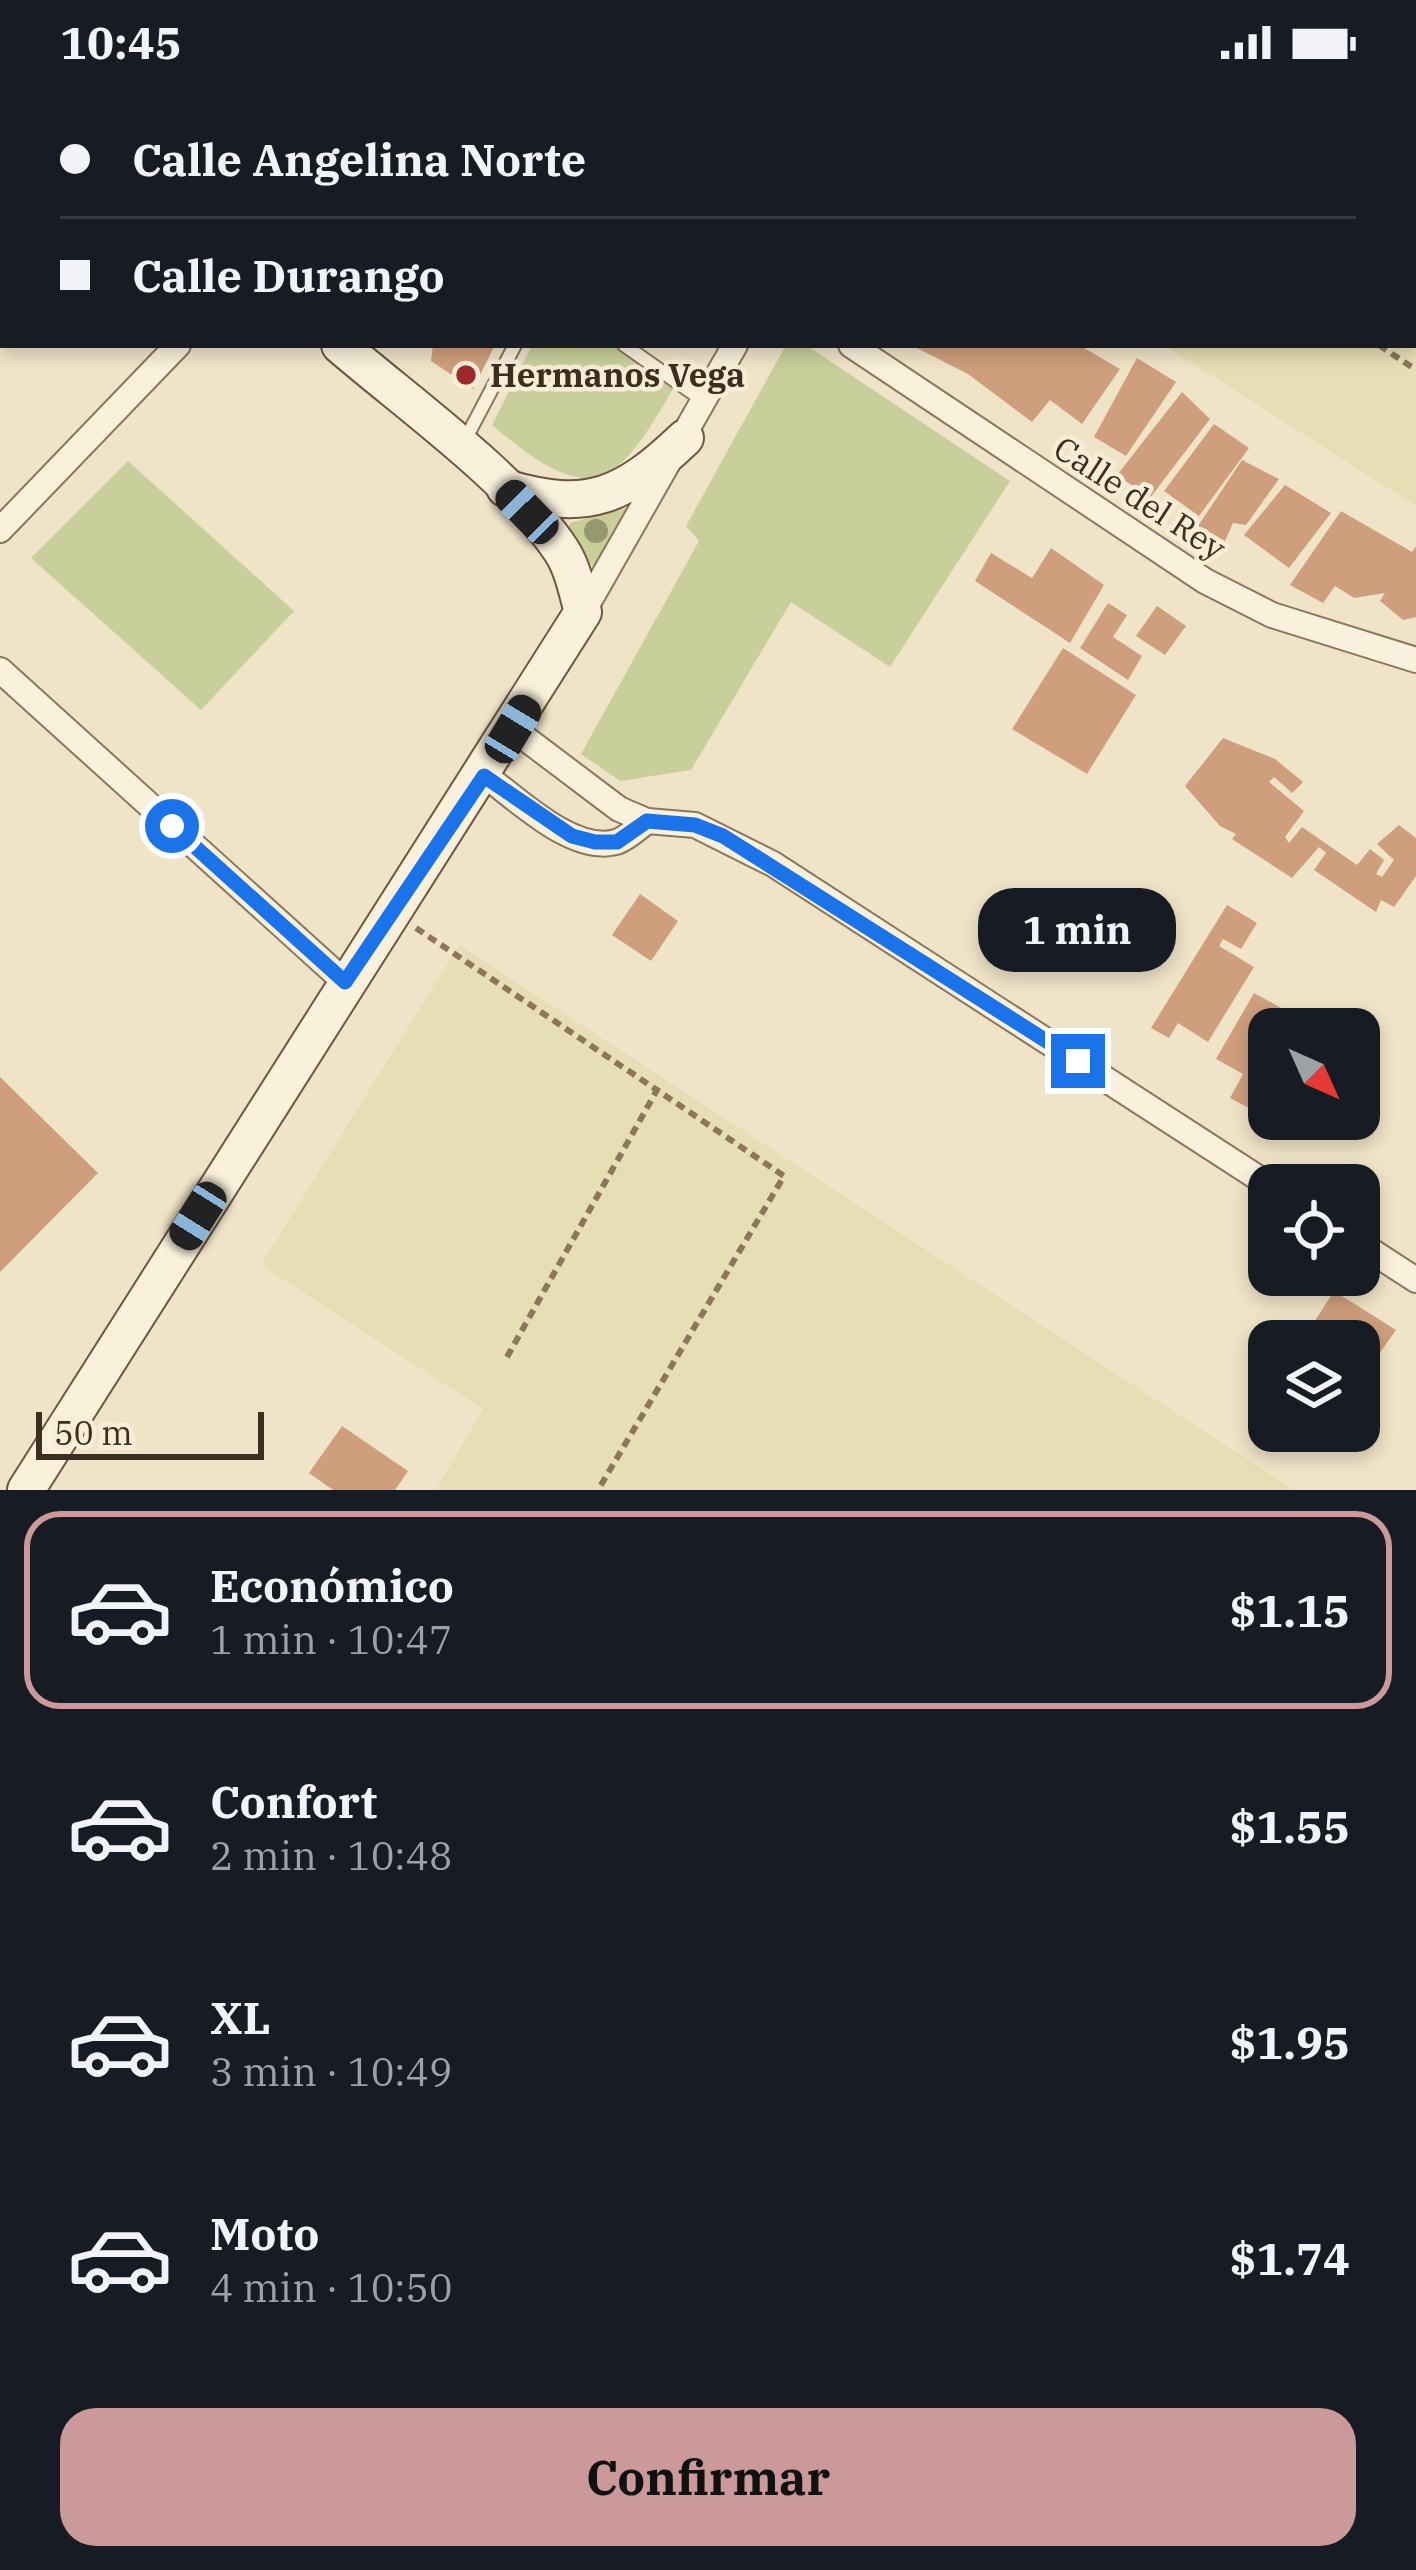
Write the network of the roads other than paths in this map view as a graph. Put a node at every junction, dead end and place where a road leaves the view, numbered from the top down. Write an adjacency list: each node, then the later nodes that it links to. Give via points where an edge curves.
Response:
1 (175, 348): 11 (street)
2 (343, 348): 9 (main road)
3 (513, 348): 9 (lane)
4 (628, 348): 7 (lane)
5 (733, 348): 7 (street)
6 (856, 348): 13 (street, Calle del Rey, via 1205,581 1272,615)
7 (705, 402): 8 (street)
8 (685, 438): 10 (main road, via 639,481 589,499); 12 (street)
9 (460, 449): 10 (main road)
10 (505, 488): 12 (main road, via 562,551)
11 (0, 530)
12 (583, 611): 15 (main road)
13 (1416, 661)
14 (0, 670): 18 (street)
15 (513, 729): 16 (main road); 17 (street)
16 (484, 776): 17 (street, via 572,836 617,842); 18 (main road)
17 (647, 821): 19 (street, via 695,825 773,864)
18 (345, 982): 22 (main road)
19 (1248, 1171)
20 (1380, 1257): 21 (street)
21 (1416, 1280)
22 (26, 1490)

